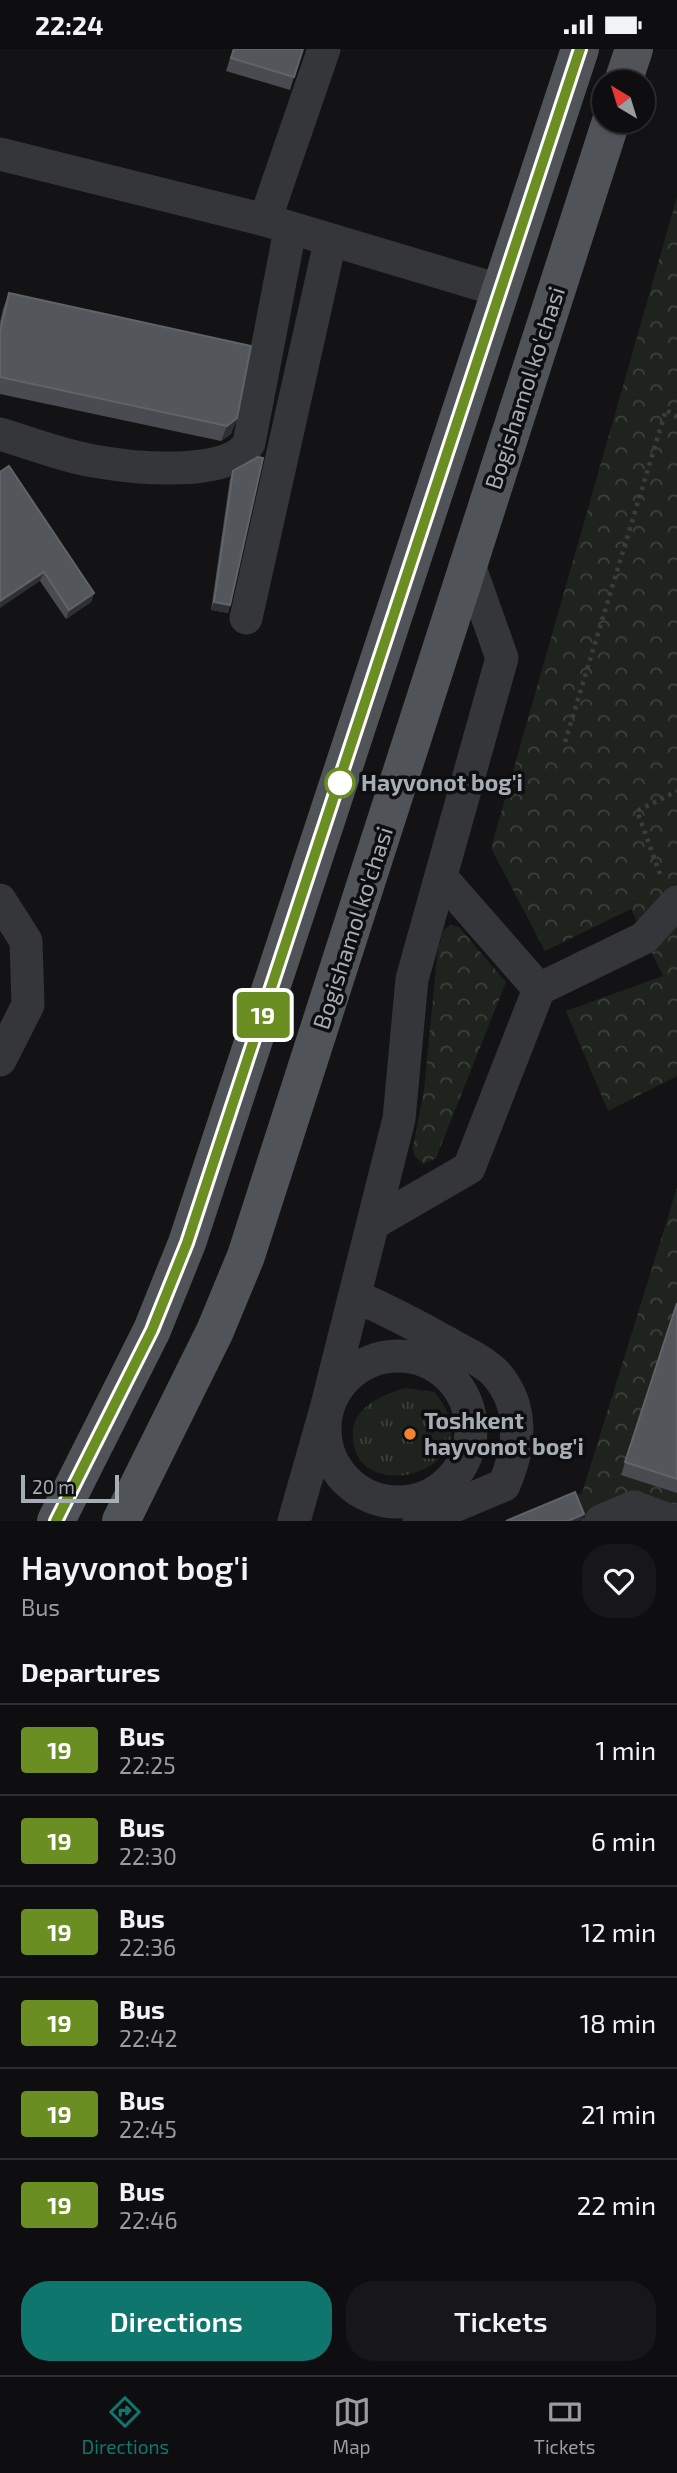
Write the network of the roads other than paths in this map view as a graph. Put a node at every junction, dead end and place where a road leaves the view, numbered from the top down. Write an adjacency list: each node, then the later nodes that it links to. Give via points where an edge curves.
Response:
1 (324, 49): 7 (lane)
2 (580, 49): 9 (main road)
3 (634, 49): 4 (main road)
4 (628, 70)
5 (607, 133): 11 (main road, Bogishamol ko'chasi)
6 (0, 154): 7 (lane)
7 (277, 225): 8 (lane); 10 (lane, via 249,443 244,453 194,468 100,462)
8 (330, 242): 9 (lane); 12 (lane)
9 (502, 291): 24 (main road, via 191,1231 152,1330)
10 (0, 434)
11 (469, 565): 13 (lane, via 502,658); 25 (main road, Bogishamol ko'chasi, via 246,1257 215,1331)
12 (246, 618)
13 (441, 877): 16 (lane); 18 (lane, via 412,979 399,1119)
14 (0, 900): 17 (lane, via 26,941 28,1005)
15 (674, 904): 16 (lane, via 644,938)
16 (539, 989): 18 (lane, via 469,1168)
17 (0, 1060)
18 (374, 1223): 19 (lane)
19 (355, 1297): 20 (lane); 22 (lane, via 402,1317 495,1374 513,1405 519,1432 515,1459 504,1485)
20 (326, 1409): 21 (lane, via 336,1388 371,1360 393,1355 416,1357 437,1366 466,1400 471,1422); 23 (lane, via 324,1433 329,1456 341,1476 359,1491 381,1501 404,1502); 26 (lane)
21 (461, 1466): 22 (lane); 23 (lane)
22 (479, 1509): 23 (lane)
23 (420, 1513)
24 (57, 1521)
25 (121, 1521)
26 (294, 1521)
27 (601, 1521): 28 (lane, via 634,1507)
28 (671, 1521)

